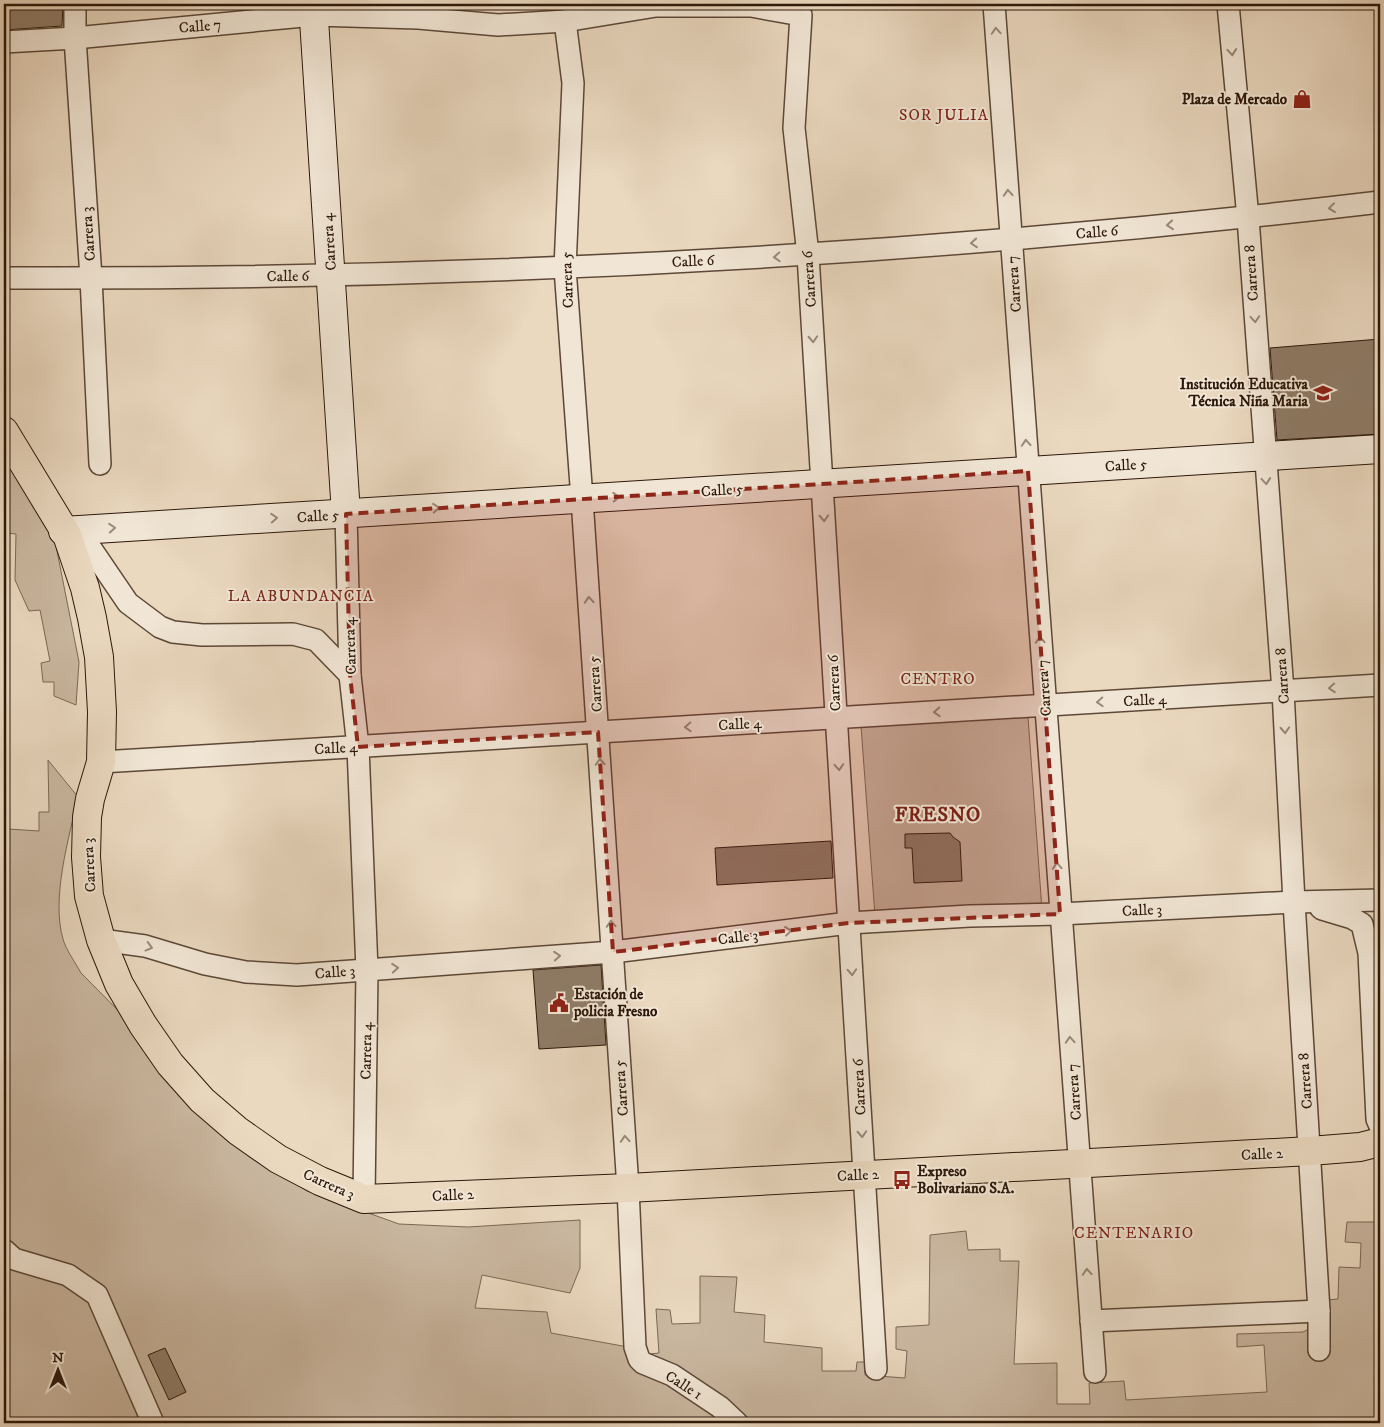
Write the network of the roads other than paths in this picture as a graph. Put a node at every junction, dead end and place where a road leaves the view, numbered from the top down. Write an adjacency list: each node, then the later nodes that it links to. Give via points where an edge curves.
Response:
1 (75, 4): 8 (street, Carrera 3)
2 (994, 4): 12 (street, Carrera 7, one-way to 2)
3 (1228, 4): 11 (street, Carrera 8, one-way to 11)
4 (751, 5): 6 (street, Calle 7); 7 (street, Calle 7, via 656,6)
5 (314, 10): 7 (street, Calle 7, via 498,25); 8 (street, Calle 7); 15 (street, Carrera 4)
6 (783, 11): 13 (street, Carrera 6, via 801,15 794,128)
7 (565, 21): 14 (street, Carrera 5, via 573,83)
8 (75, 38): 9 (street, Calle 7); 17 (street, Carrera 3)
9 (4, 42)
10 (1380, 202): 11 (street, Calle 6, one-way to 11)
11 (1248, 218): 12 (street, Calle 6, one-way to 12); 20 (street, Carrera 8, one-way to 20)
12 (1011, 240): 13 (street, Calle 6, one-way to 13); 22 (street, Carrera 7, one-way to 12)
13 (808, 255): 14 (street, Calle 6, one-way to 14); 23 (street, Carrera 6, one-way to 23)
14 (565, 268): 15 (street, Calle 6); 24 (street, Carrera 5)
15 (331, 276): 17 (street, Calle 6); 25 (street, Carrera 4)
16 (4, 278): 17 (street, Calle 6)
17 (91, 278): 21 (street, Carrera 3)
18 (4, 431): 26 (highway, Carrera 3)
19 (1380, 449): 20 (street, Calle 5)
20 (1264, 457): 22 (street, Calle 5); 29 (street, Carrera 8, one-way to 29)
21 (100, 464)
22 (1028, 471): 23 (street, Calle 5); 30 (street, Carrera 7, one-way to 22)
23 (822, 484): 24 (street, Calle 5, one-way to 23); 31 (street, Carrera 6, one-way to 31)
24 (582, 499): 25 (street, Calle 5, one-way to 24); 32 (street, Carrera 5, one-way to 24)
25 (346, 514): 26 (street, Calle 5, one-way to 25); 27 (street, Carrera 4)
26 (71, 531): 27 (street, via 128,603 160,628 202,635 293,634 316,640); 34 (highway, Carrera 3, via 67,535 85,588 99,657)
27 (350, 675): 33 (street, Carrera 4)
28 (1380, 686): 29 (street, Calle 4, one-way to 29)
29 (1283, 692): 30 (street, Calle 4, one-way to 30); 37 (street, Carrera 8, one-way to 37)
30 (1045, 706): 31 (street, Calle 4, one-way to 31); 38 (street, Carrera 7, one-way to 30)
31 (836, 718): 32 (street, Calle 4, one-way to 32); 39 (street, Carrera 6, one-way to 39)
32 (598, 732): 33 (street, Calle 4); 41 (street, Carrera 5, one-way to 32)
33 (358, 747): 34 (street, Calle 4); 42 (street, Carrera 4)
34 (101, 762): 40 (highway, Carrera 3, via 87,817 86,857 89,896)
35 (1380, 900): 36 (street, Calle 3)
36 (1315, 901): 37 (street, Calle 3); 43 (street, via 1322,909 1346,915 1362,924 1369,953 1377,1119)
37 (1294, 902): 38 (street, Calle 3); 45 (street, Carrera 8)
38 (1060, 914): 39 (street, Calle 3); 46 (street, Carrera 7, one-way to 38)
39 (849, 923): 41 (street, Calle 3, one-way to 39); 47 (street, Carrera 6, one-way to 47)
40 (101, 940): 42 (street, Calle 3, one-way to 42, via 145,946 246,972 297,975); 49 (highway, Carrera 3, via 119,984 142,1026 202,1100 278,1159)
41 (612, 952): 42 (street, Calle 3, one-way to 41); 48 (street, Carrera 5, one-way to 41)
42 (367, 970): 49 (street, Carrera 4)
43 (1380, 1126)
44 (1380, 1142): 45 (highway, Calle 2)
45 (1310, 1151): 46 (highway, Calle 2); 51 (street, Carrera 8)
46 (1079, 1164): 47 (highway, Calle 2); 52 (street, Carrera 7, one-way to 46)
47 (864, 1175): 48 (highway, Calle 2); 55 (street, Carrera 6)
48 (628, 1188): 49 (highway, Calle 2); 53 (street, Carrera 5)
49 (364, 1199)
50 (4, 1250): 57 (street, via 14,1259 68,1275 97,1295)
51 (1319, 1311): 52 (street); 54 (street, Carrera 8)
52 (1090, 1321): 56 (street, Carrera 7)
53 (635, 1347): 58 (street, Calle 1, via 643,1363 672,1375 720,1407)
54 (1319, 1350)
55 (876, 1369)
56 (1096, 1372)
57 (153, 1423)
58 (737, 1423)

